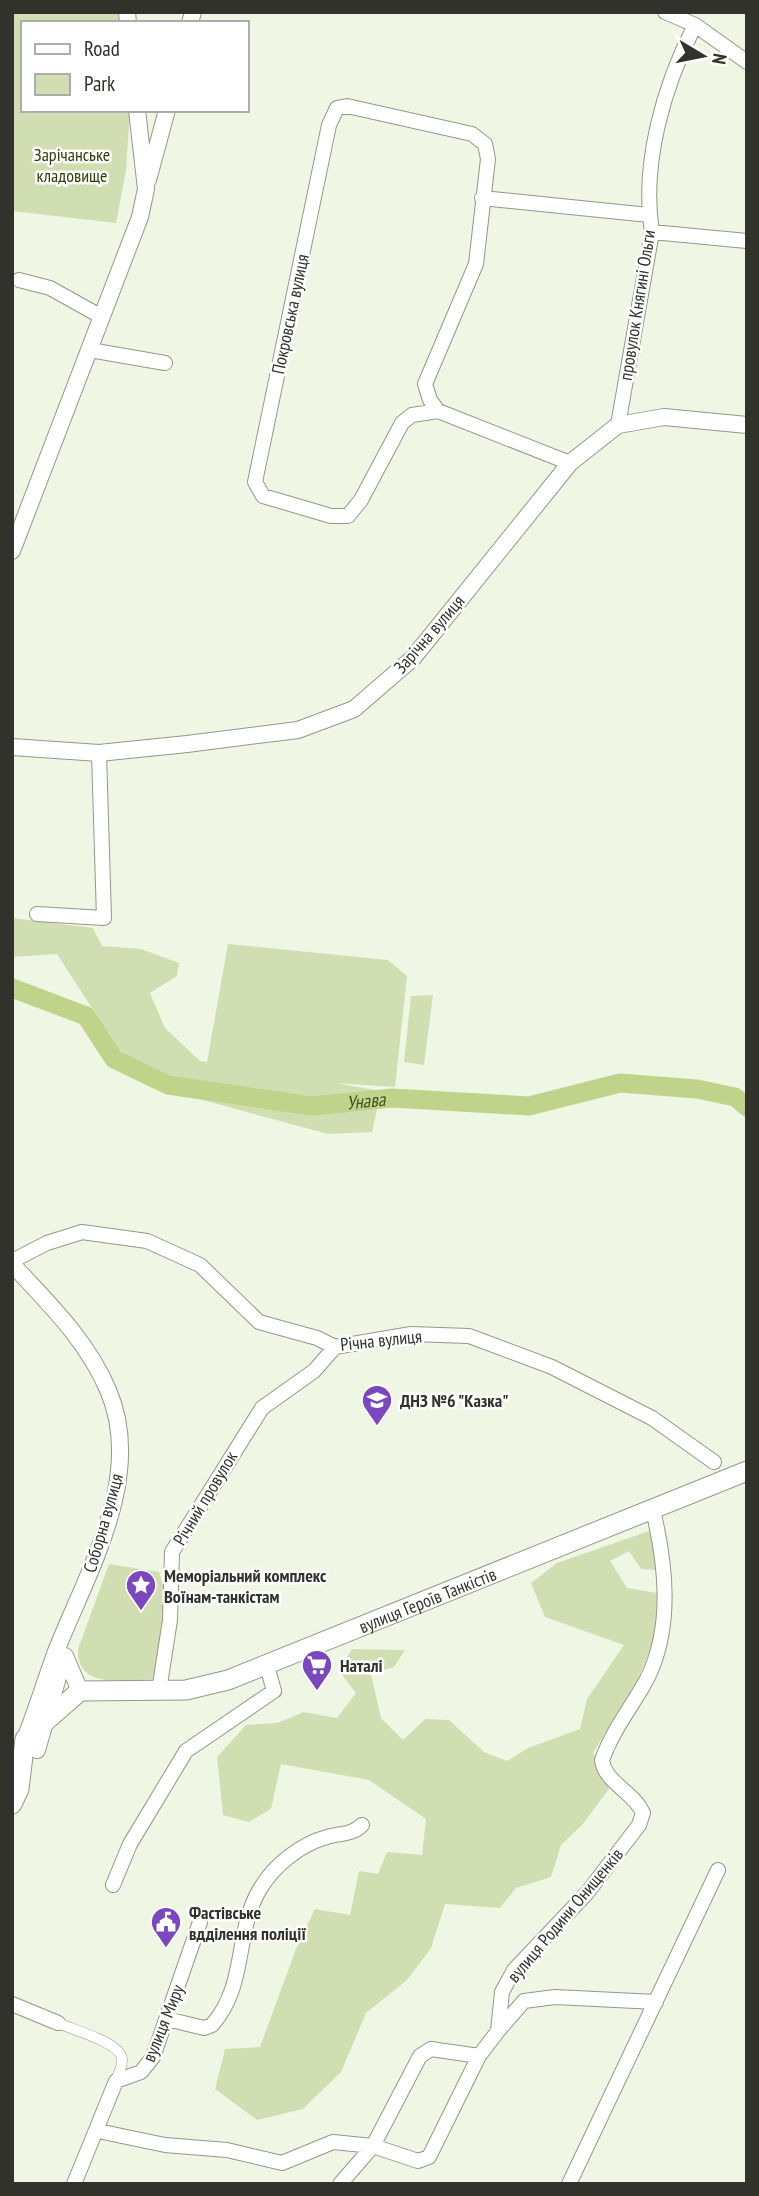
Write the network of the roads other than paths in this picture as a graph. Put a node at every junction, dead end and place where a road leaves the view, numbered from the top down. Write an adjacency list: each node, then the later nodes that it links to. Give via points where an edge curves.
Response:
1 (665, 12): 2 (street)
2 (695, 25): 3 (street); 8 (street, провулок Княгині Ольги, via 675,64 652,155)
3 (747, 62)
4 (137, 112): 6 (street)
5 (166, 112): 6 (street)
6 (146, 189): 12 (street)
7 (482, 198): 8 (street); 15 (street, Покровська вулиця, via 476,264 425,384); 15 (street, Покровська вулиця, via 488,159 485,144 472,134 356,106 337,108 312,204 255,482 258,491 331,516 348,516 402,423 412,415)
8 (649, 215): 9 (street, провулок Княгині Ольги)
9 (652, 232): 10 (street); 16 (street, провулок Княгині Ольги)
10 (747, 241)
11 (19, 280): 12 (street, via 50,288)
12 (102, 317): 13 (street)
13 (90, 350): 14 (street); 19 (street)
14 (165, 363)
15 (438, 411): 18 (street)
16 (618, 425): 17 (street, Зарічна вулиця, via 664,417); 18 (street, Зарічна вулиця)
17 (747, 425)
18 (570, 463): 21 (street, Зарічна вулиця, via 413,658 354,709 298,730)
19 (12, 551)
20 (12, 747): 21 (street, Зарічна вулиця)
21 (99, 753): 22 (street, via 104,918)
22 (37, 914)
23 (12, 1263): 24 (street, Річна вулиця, via 47,1243 82,1232 147,1241 200,1265 259,1322); 28 (street, Соборна вулиця, via 75,1332 108,1389 117,1415 121,1456 111,1505)
24 (335, 1347): 25 (street, Річна вулиця, via 411,1334 469,1336 552,1367 652,1418); 31 (street, Річний провулок, via 314,1371 262,1408 172,1552 170,1620)
25 (714, 1462)
26 (747, 1471): 27 (main road, вулиця Героїв Танкістів)
27 (653, 1510): 30 (main road, вулиця Героїв Танкістів); 44 (street, вулиця Родини Онищенків, via 664,1569 659,1648 603,1760 607,1773 643,1813 639,1825 587,1893 514,1970 502,1992)
28 (68, 1623): 29 (street); 33 (street, via 40,1708); 34 (street, Соборна вулиця)
29 (65, 1656): 32 (street); 33 (street)
30 (267, 1666): 31 (main road, вулиця Героїв Танкістів, via 207,1685); 38 (street, via 274,1691 186,1751 130,1844)
31 (159, 1691): 32 (main road, вулиця Героїв Танкістів)
32 (89, 1692): 33 (main road)
33 (49, 1720): 34 (main road)
34 (31, 1745): 35 (main road, Соборна вулиця)
35 (16, 1796)
36 (362, 1825): 42 (street, via 355,1832 312,1842 292,1855 260,1889 249,1913 235,1989 212,2025 204,2028)
37 (718, 1870): 40 (street)
38 (113, 1885)
39 (200, 1922): 42 (street, вулиця Миру)
40 (656, 2002): 44 (street, via 555,1997 524,2001); 51 (street)
41 (12, 2004): 43 (street)
42 (167, 2019): 46 (street, вулиця Миру, via 147,2066 131,2078)
43 (58, 2023): 46 (street, via 120,2052 123,2062)
44 (498, 2031): 45 (street)
45 (479, 2056): 48 (street, via 431,2049 421,2056); 48 (street, via 429,2157 418,2161)
46 (116, 2081): 47 (street)
47 (98, 2132): 48 (street, via 165,2145 227,2150 282,2163 332,2142); 49 (street)
48 (373, 2146): 50 (street)
49 (74, 2184)
50 (340, 2184)
51 (569, 2184)

